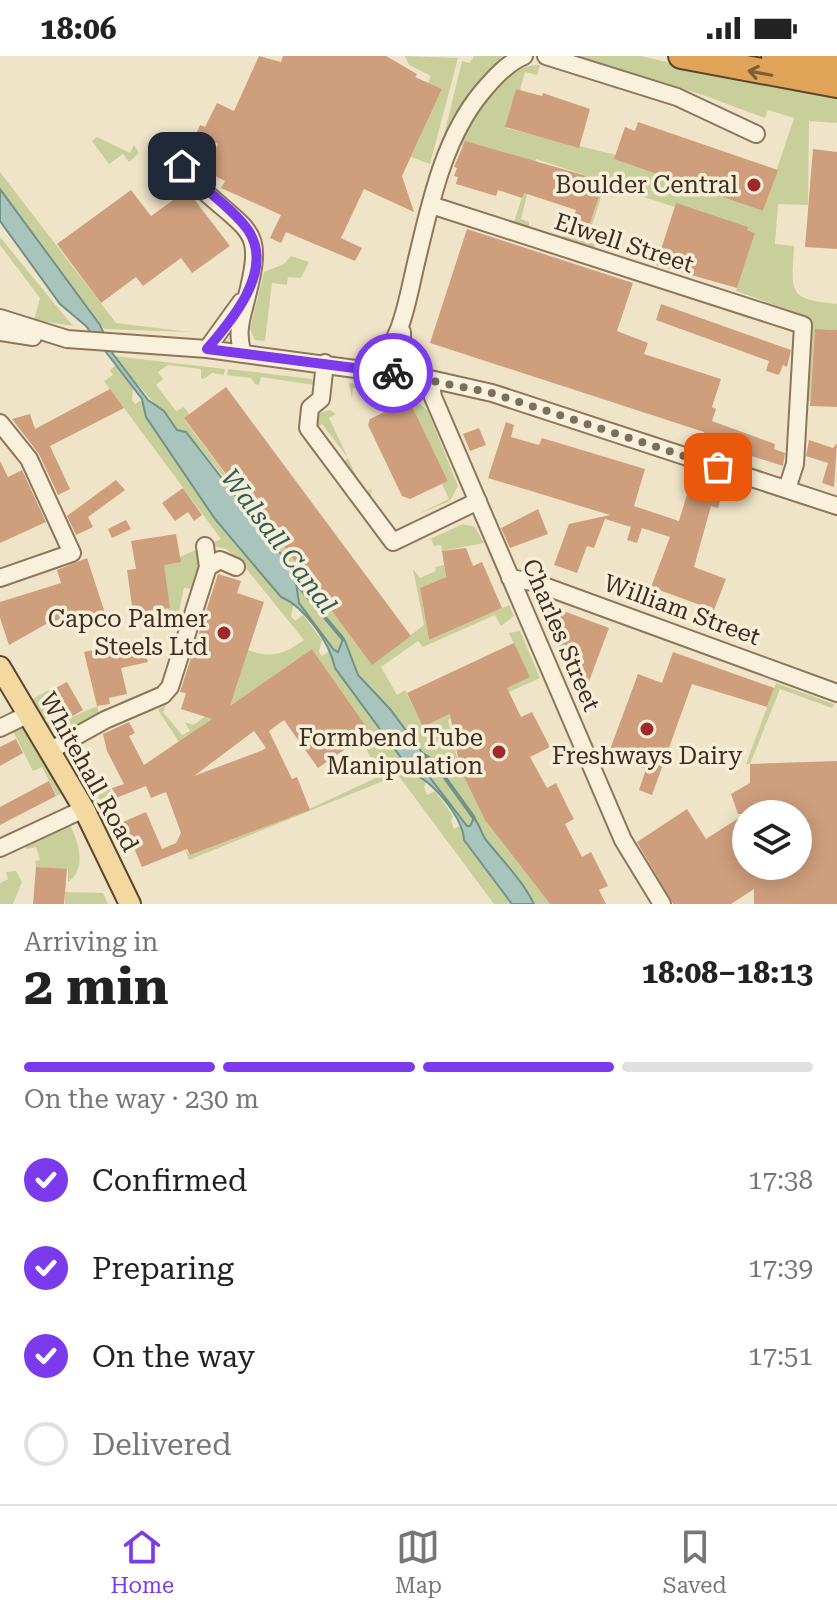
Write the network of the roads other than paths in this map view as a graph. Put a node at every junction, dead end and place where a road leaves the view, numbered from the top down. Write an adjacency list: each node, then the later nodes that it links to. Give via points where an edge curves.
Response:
1 (546, 56): 7 (street, via 677,97)
2 (681, 56): 6 (highway, one-way to 2)
3 (774, 56): 5 (highway)
4 (519, 57): 9 (street, via 489,84 463,119)
5 (837, 67)
6 (837, 85)
7 (756, 134)
8 (174, 160): 10 (street, via 249,232 256,265)
9 (431, 205): 12 (street); 22 (street, Elwell Street, via 803,325 795,464)
10 (249, 291): 15 (street); 16 (street, via 237,336)
11 (0, 318): 14 (street)
12 (402, 322): 18 (street, via 389,355); 19 (street, via 402,352)
13 (0, 332): 14 (street)
14 (74, 340): 15 (street)
15 (207, 349): 16 (street)
16 (243, 354): 17 (street)
17 (325, 363): 18 (street); 23 (street, via 321,399 310,408 308,428 393,542)
18 (374, 370): 19 (street)
19 (411, 376): 20 (street)
20 (430, 379): 22 (street, via 492,393); 23 (street, Charles Street)
21 (0, 423): 28 (street, via 29,459 72,553)
22 (787, 489): 24 (street)
23 (478, 501): 29 (street, Charles Street)
24 (837, 506)
25 (205, 546): 26 (street)
26 (208, 567): 27 (street, via 220,560); 34 (street, via 170,687)
27 (236, 567)
28 (0, 578)
29 (510, 578): 31 (street, William Street); 38 (street, Charles Street, via 623,840)
30 (0, 667): 32 (main road, Whitehall Road)
31 (837, 693)
32 (29, 714): 33 (street); 34 (main road, Whitehall Road)
33 (0, 728)
34 (51, 750): 35 (main road, Whitehall Road)
35 (84, 809): 36 (street); 37 (main road, Whitehall Road)
36 (0, 848)
37 (130, 904)
38 (662, 904)

